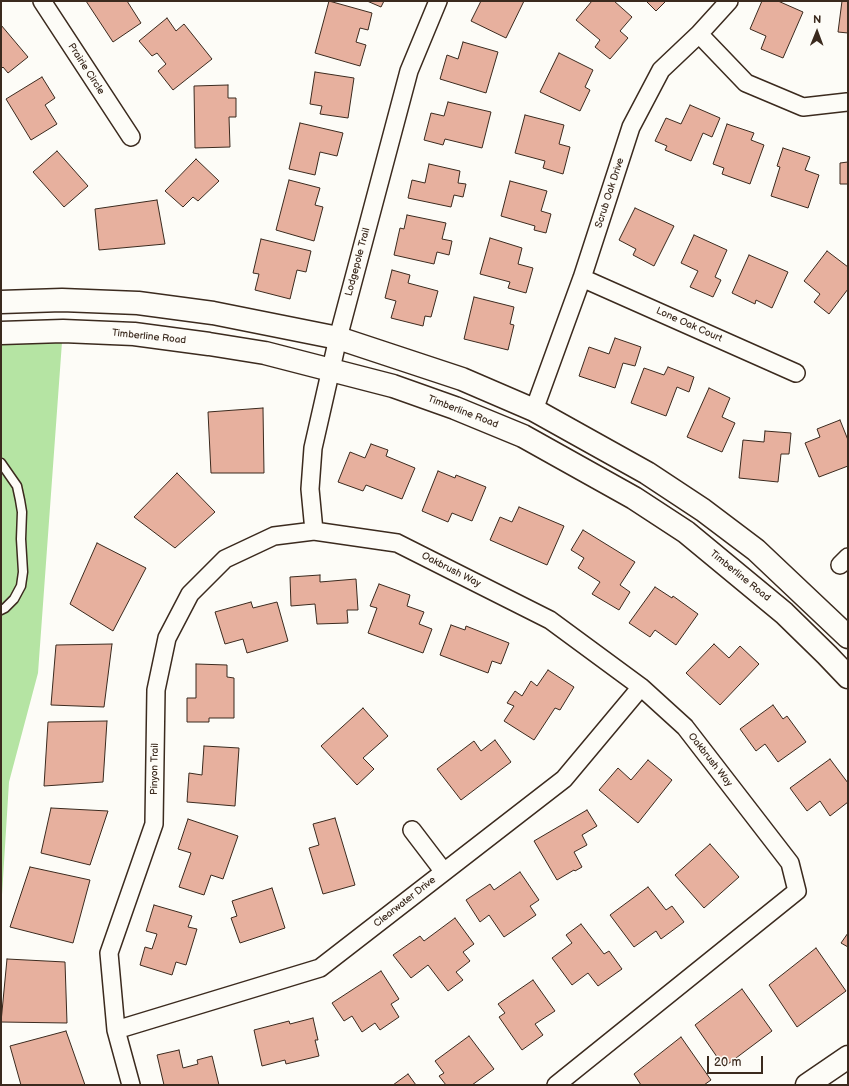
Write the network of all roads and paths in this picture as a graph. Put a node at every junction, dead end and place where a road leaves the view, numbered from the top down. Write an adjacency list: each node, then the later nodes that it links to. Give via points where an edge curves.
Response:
1 (42, 1): 6 (street, Prairie Circle)
2 (438, 1): 10 (street, Lodgepole Trail, via 409,71)
3 (728, 1): 4 (street, Scrub Oak Drive)
4 (699, 34): 5 (street, via 746,83 803,107); 7 (street, Scrub Oak Drive, via 661,70 631,127)
5 (847, 102)
6 (131, 137)
7 (582, 278): 12 (street, Lone Oak Court); 13 (street, Scrub Oak Drive)
8 (1, 302): 10 (street, via 62,300 138,303 213,312)
9 (1, 333): 11 (street, Timberline Road, via 63,331 134,334 265,353)
10 (338, 338): 11 (street, Lodgepole Trail); 13 (street, via 462,379)
11 (331, 369): 15 (street, Lodgepole Trail, via 313,448 310,489); 18 (street, Timberline Road, via 400,388 523,436 634,498 686,532 784,613)
12 (796, 373)
13 (534, 410): 17 (street, via 647,474 703,510 756,550)
14 (1, 463): 16 (lane, via 17,486 20,500 23,572 21,586 14,599)
15 (314, 531): 19 (street, Oakbrush Way, via 397,543 550,620); 22 (street, Pinyon Trail, via 274,536 225,559 190,594 167,638 156,690 154,824 109,953)
16 (1, 610)
17 (848, 636)
18 (848, 677)
19 (641, 687): 21 (street, Clearwater Drive, via 564,779); 25 (street, Oakbrush Way, via 685,727 790,863 797,891)
20 (412, 830): 21 (street)
21 (444, 872): 22 (street, Clearwater Drive, via 320,968)
22 (116, 1030): 24 (street, Pinyon Trail)
23 (848, 1057): 26 (street)
24 (131, 1085)
25 (556, 1085)
26 (807, 1085)

